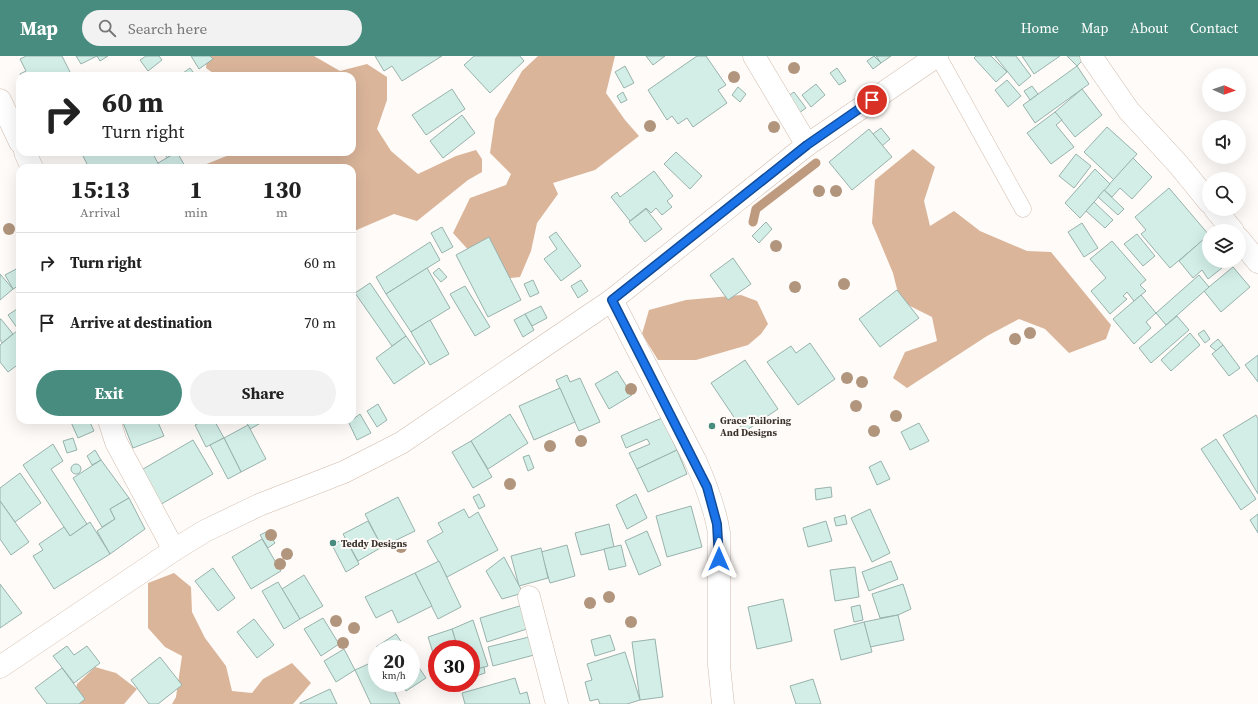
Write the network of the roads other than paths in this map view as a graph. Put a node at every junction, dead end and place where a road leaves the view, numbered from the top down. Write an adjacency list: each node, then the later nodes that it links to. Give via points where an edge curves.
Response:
1 (754, 56): 6 (street)
2 (937, 56): 6 (street); 8 (lane)
3 (1091, 56): 7 (street, via 1129,111)
4 (0, 100): 5 (street)
5 (16, 134)
6 (807, 145): 13 (street)
7 (1202, 193)
8 (1023, 209)
9 (1221, 216): 10 (street)
10 (1227, 224)
11 (1246, 247): 12 (street)
12 (1258, 262)
13 (612, 300): 15 (street, via 401,443 344,472 259,505 205,531); 19 (street, via 696,462 716,515 719,533 719,666)
14 (110, 424): 15 (street, via 116,442)
15 (174, 550): 17 (street)
16 (529, 597): 18 (street)
17 (0, 667)
18 (557, 704)
19 (723, 704)

